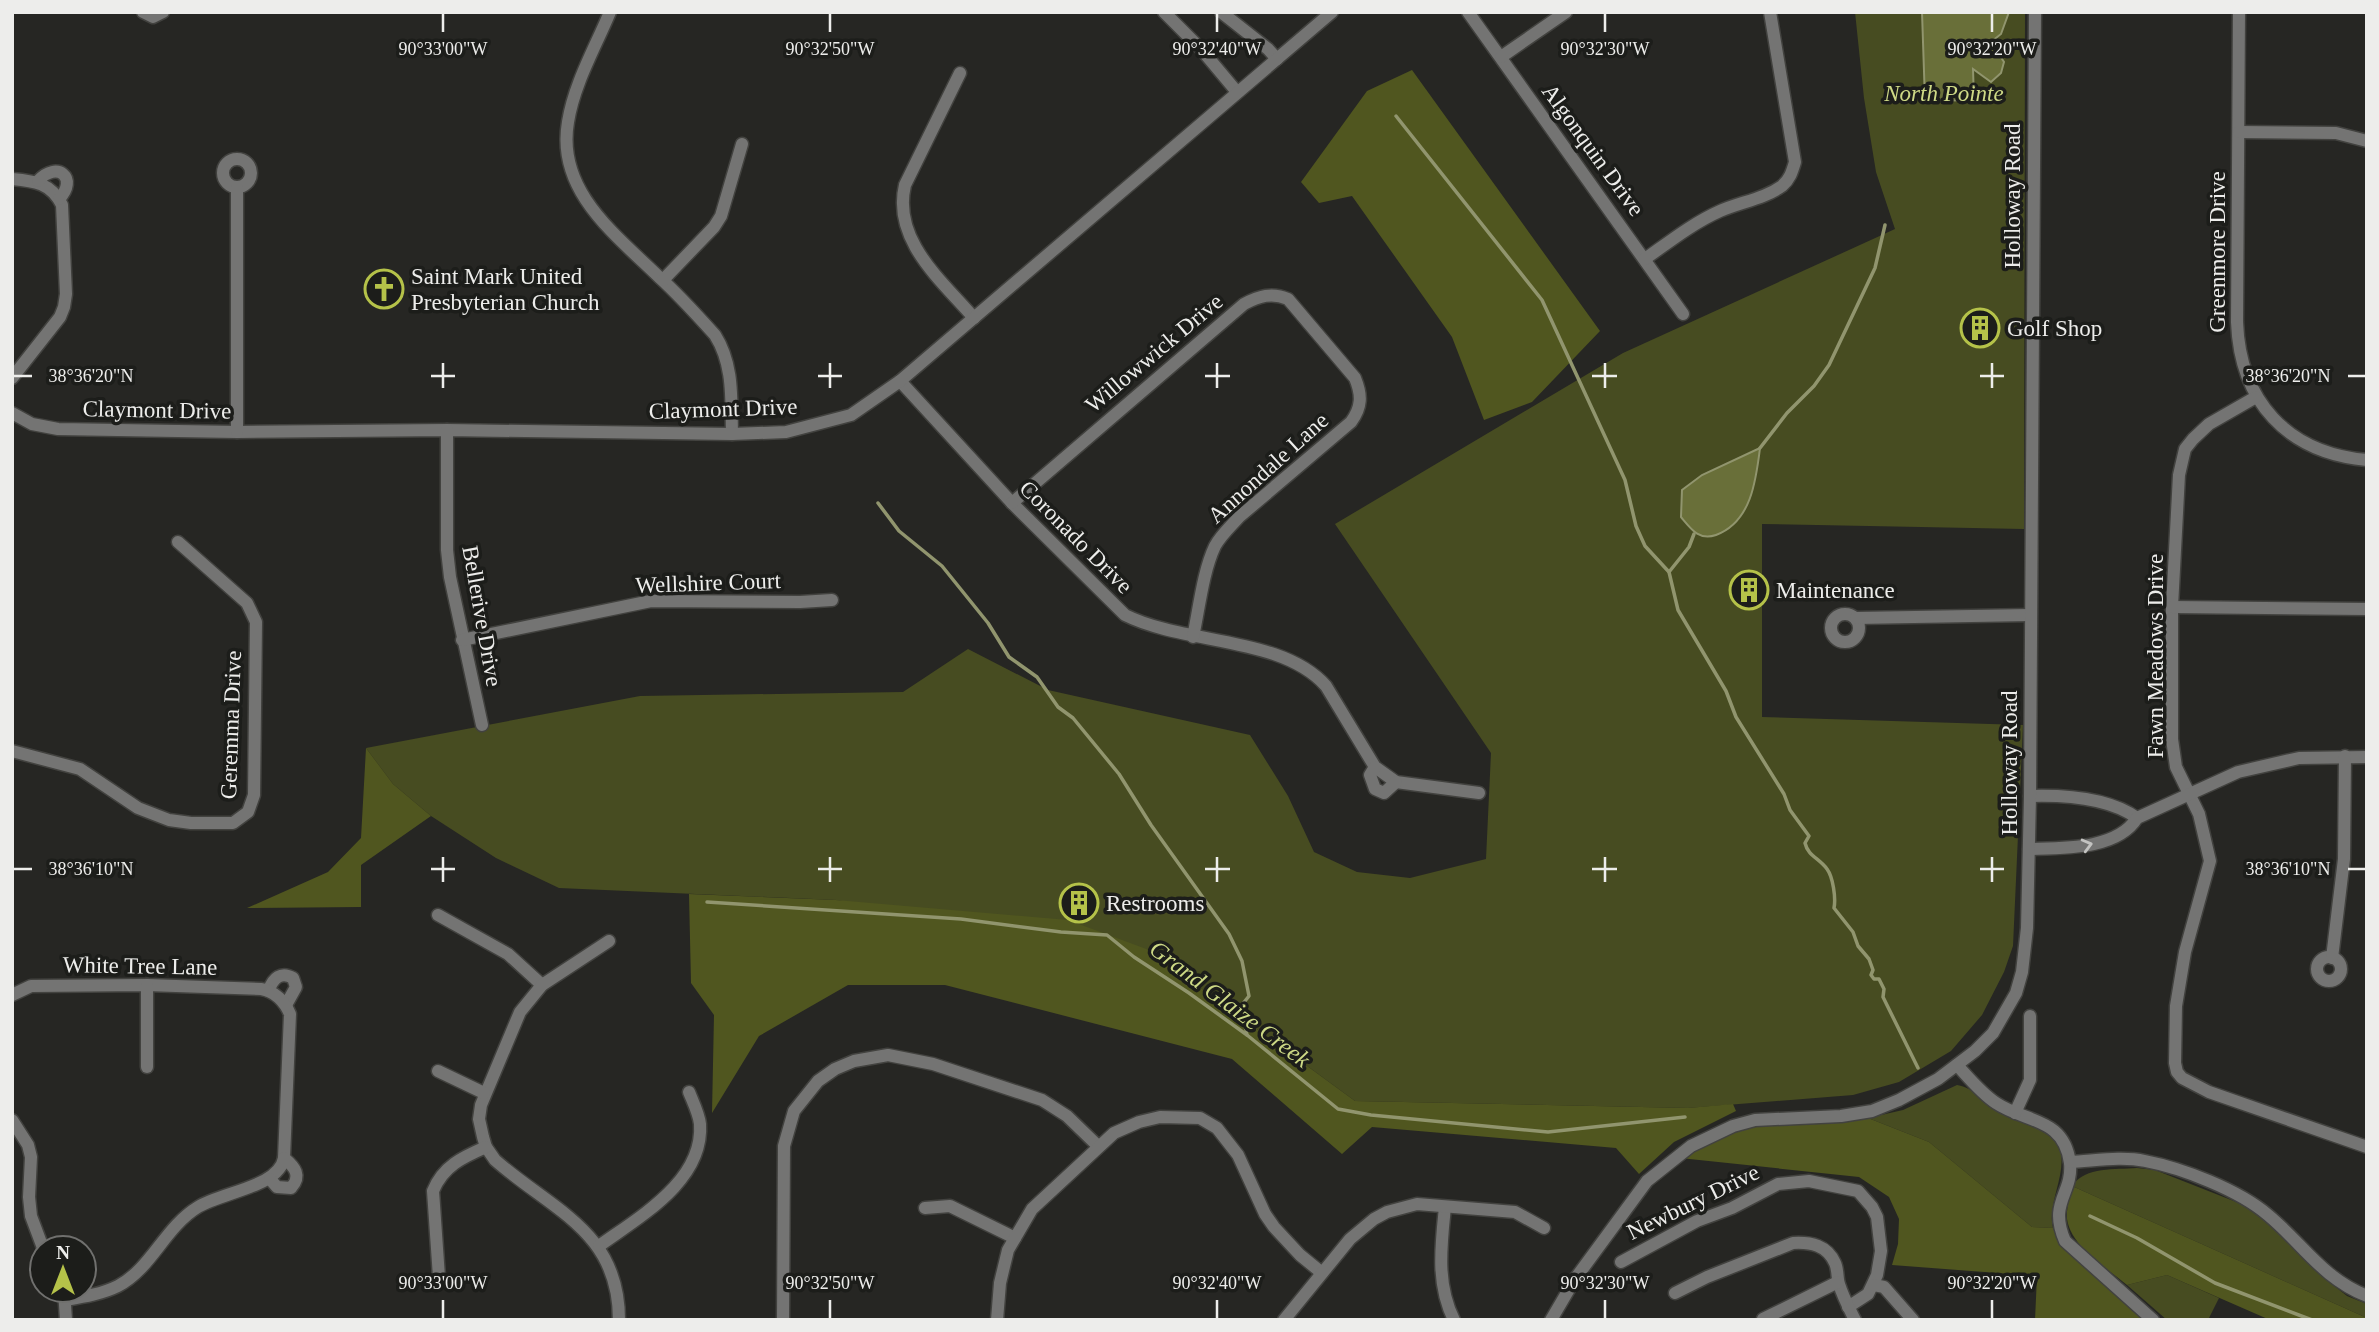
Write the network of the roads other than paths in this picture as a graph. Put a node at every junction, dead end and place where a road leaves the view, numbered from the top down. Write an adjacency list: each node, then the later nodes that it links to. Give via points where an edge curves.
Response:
1 (143, 12): 2 (street, via 153,18)
2 (163, 12)
3 (610, 12): 24 (street, via 571,108 570,168 593,210)
4 (1164, 12): 15 (street)
5 (1221, 12): 13 (street)
6 (1332, 12): 13 (street, Claymont Drive)
7 (1468, 12): 12 (street, Algonquin Drive)
8 (1566, 12): 12 (street)
9 (1770, 12): 23 (street, via 1795,162 1791,176 1764,195 1700,220)
10 (2035, 12): 41 (street, Holloway Road)
11 (2239, 12): 16 (street, Greenmore Drive)
12 (1501, 57): 23 (street, Algonquin Drive)
13 (1277, 59): 15 (street, Claymont Drive)
14 (960, 73): 26 (street, via 905,185 902,212 916,251)
15 (1237, 92): 26 (street, Claymont Drive)
16 (2238, 132): 17 (street, via 2336,134); 30 (street, Greenmore Drive, via 2238,344)
17 (2367, 142)
18 (742, 144): 24 (street, via 721,216)
19 (12, 179): 20 (street)
20 (38, 181): 22 (street); 22 (street, via 48,171 64,175 67,189)
21 (237, 187): 33 (street)
22 (59, 199): 28 (street, via 64,307)
23 (1645, 258): 25 (street, Algonquin Drive)
24 (663, 280): 34 (street, via 721,344 730,374)
25 (1683, 314)
26 (974, 318): 29 (street, Claymont Drive)
27 (1326, 343): 36 (street, Willowwick Drive, via 1287,299 1279,295 1255,298); 43 (street, Annondale Lane, via 1355,378 1360,390 1358,412 1239,517 1215,546)
28 (12, 379)
29 (900, 382): 34 (street, Claymont Drive, via 835,420 786,432); 36 (street, Coronado Drive)
30 (2256, 397): 35 (street, Greenmore Drive, via 2279,425 2306,445); 39 (street, Fawn Meadows Drive, via 2209,425 2185,449 2179,475)
31 (12, 413): 33 (street, Claymont Drive, via 32,424 58,429)
32 (447, 430): 33 (street, Claymont Drive); 34 (street, Claymont Drive); 44 (street, Bellerive Drive, via 447,550)
33 (237, 432)
34 (732, 434)
35 (2367, 460)
36 (1012, 503): 43 (street, Coronado Drive, via 1125,615)
37 (178, 542): 46 (street, Geremma Drive, via 247,603 256,622 254,795 248,812 233,823 169,820 138,808 80,769)
38 (832, 600): 44 (street, Wellshire Court, via 651,601)
39 (2172, 607): 40 (street); 51 (street, Fawn Meadows Drive, via 2173,754)
40 (2367, 609)
41 (2030, 615): 42 (street); 50 (street, Holloway Road)
42 (1856, 618)
43 (1193, 637): 49 (street, Coronado Drive, via 1279,655 1304,666 1335,698 1375,767 1396,782)
44 (462, 640): 45 (street, Bellerive Drive)
45 (482, 725)
46 (12, 751)
47 (2345, 756): 48 (street); 51 (street, via 2299,758 2238,772); 56 (street, via 2344,859)
48 (2367, 757)
49 (1479, 793)
50 (2030, 796): 52 (street, via 2086,799); 53 (street, Holloway Road)
51 (2190, 796): 52 (street); 70 (street, Fawn Meadows Drive, via 2210,861 2185,952 2176,1006 2177,1072 2208,1092)
52 (2137, 818): 53 (street, one-way to 52, via 2074,848 2111,839)
53 (2029, 849): 61 (street, Holloway Road, via 2027,928 2016,993 1993,1033)
54 (438, 915): 58 (street, via 508,954)
55 (609, 941): 58 (street)
56 (2332, 958)
57 (148, 985): 59 (street, White Tree Lane, via 32,986); 62 (street); 71 (street, White Tree Lane, via 278,998 291,1023)
58 (542, 985): 65 (street, via 520,1012)
59 (12, 995)
60 (2030, 1016): 66 (street, via 2030,1080)
61 (1957, 1065): 66 (street, via 1993,1101); 95 (street, Holloway Road, via 1920,1090 1872,1111 1755,1121 1691,1146 1647,1181 1575,1279)
62 (147, 1067)
63 (438, 1071): 65 (street)
64 (689, 1092): 79 (street, via 700,1122 695,1156 668,1195)
65 (484, 1093): 69 (street, via 479,1119)
66 (2015, 1113): 72 (street, via 2053,1128)
67 (12, 1120): 77 (street, via 31,1157 29,1197)
68 (1098, 1146): 78 (street, via 1031,1209); 81 (street, via 1114,1133 1160,1116 1200,1118 1217,1128 1238,1155 1274,1227); 91 (street, via 1067,1116 1042,1100 933,1064 888,1055 835,1069 818,1081 794,1111 784,1146)
69 (486, 1147): 79 (street, via 510,1174); 82 (street, via 451,1165 433,1191)
70 (2367, 1147)
71 (284, 1158): 73 (street); 73 (street, via 296,1169 295,1184 277,1187)
72 (2070, 1162): 87 (street, via 2144,1160 2227,1189 2268,1215 2323,1270); 98 (street, via 2058,1214 2065,1241)
73 (270, 1179): 85 (street, via 197,1208 173,1228 138,1271 118,1286)
74 (1445, 1207): 76 (street, via 1516,1212); 81 (street, via 1417,1204 1387,1212 1350,1239); 94 (street, via 1441,1268)
75 (925, 1208): 78 (street, via 950,1206)
76 (1544, 1228)
77 (38, 1234)
78 (1015, 1238): 92 (street, via 1004,1265)
79 (599, 1246): 90 (street, via 614,1275)
80 (1621, 1262): 84 (street, Newbury Drive, via 1778,1184 1809,1181 1858,1191 1872,1207 1881,1251)
81 (1322, 1273): 93 (street)
82 (439, 1277)
83 (1838, 1282): 86 (street, via 1836,1265 1823,1248 1793,1243); 88 (street); 89 (street)
84 (1874, 1285): 88 (street); 97 (street, via 1884,1287)
85 (98, 1293)
86 (1675, 1293)
87 (2367, 1296)
88 (1848, 1307): 96 (street)
89 (1763, 1319)
90 (619, 1320)
91 (783, 1320)
92 (997, 1320)
93 (1284, 1320)
94 (1454, 1320)
95 (1551, 1320)
96 (1855, 1320)
97 (1913, 1320)
98 (2153, 1320)

